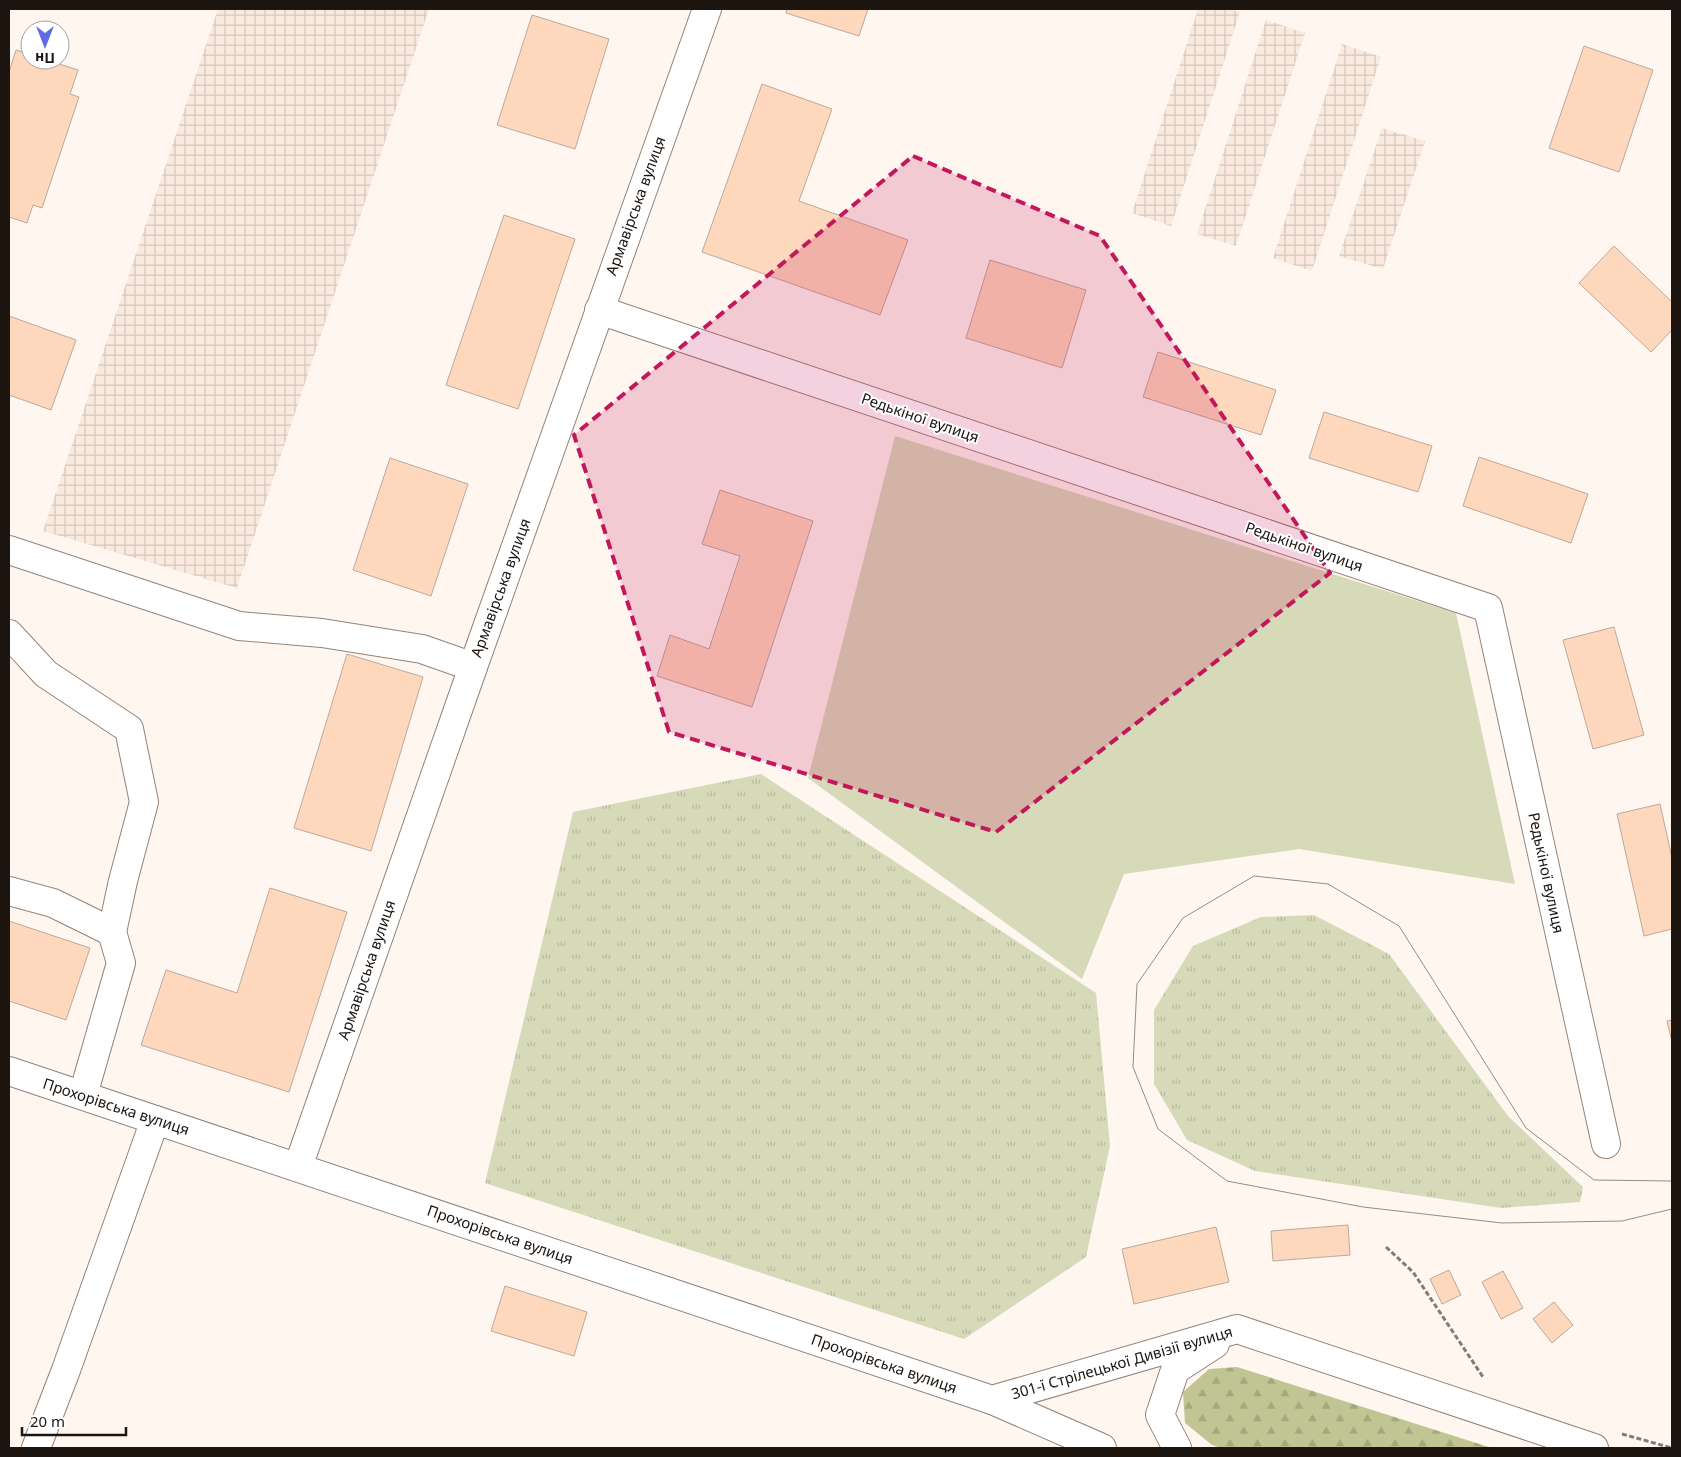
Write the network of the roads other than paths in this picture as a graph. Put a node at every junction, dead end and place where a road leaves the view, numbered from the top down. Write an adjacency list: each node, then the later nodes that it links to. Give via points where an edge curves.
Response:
1 (706, 9): 2 (street, Армавірська вулиця)
2 (599, 310): 5 (street, Армавірська вулиця); 11 (street, Редькіної вулиця, via 1488,608)
3 (9, 550): 5 (street, via 240,626 322,632 422,649)
4 (9, 634): 7 (street, via 46,674 129,729 144,802)
5 (473, 667): 12 (street, Армавірська вулиця)
6 (9, 891): 7 (street, via 52,904)
7 (112, 932): 9 (street, via 121,963)
8 (9, 1071): 9 (street, Прохорівська вулиця)
9 (83, 1095): 10 (street, Прохорівська вулиця)
10 (156, 1120): 12 (street, Прохорівська вулиця); 17 (street)
11 (1606, 1144)
12 (298, 1168): 14 (street, Прохорівська вулиця)
13 (1237, 1329): 14 (street, 301-ї Стрілецької Дивізії вулиця); 15 (street, 301-ї Стрілецької Дивізії вулиця); 18 (street, via 1175,1370 1160,1415)
14 (992, 1400): 16 (street, 301-ї Стрілецької Дивізії вулиця)
15 (1603, 1440)
16 (1093, 1447)
17 (36, 1448)
18 (1177, 1448)

